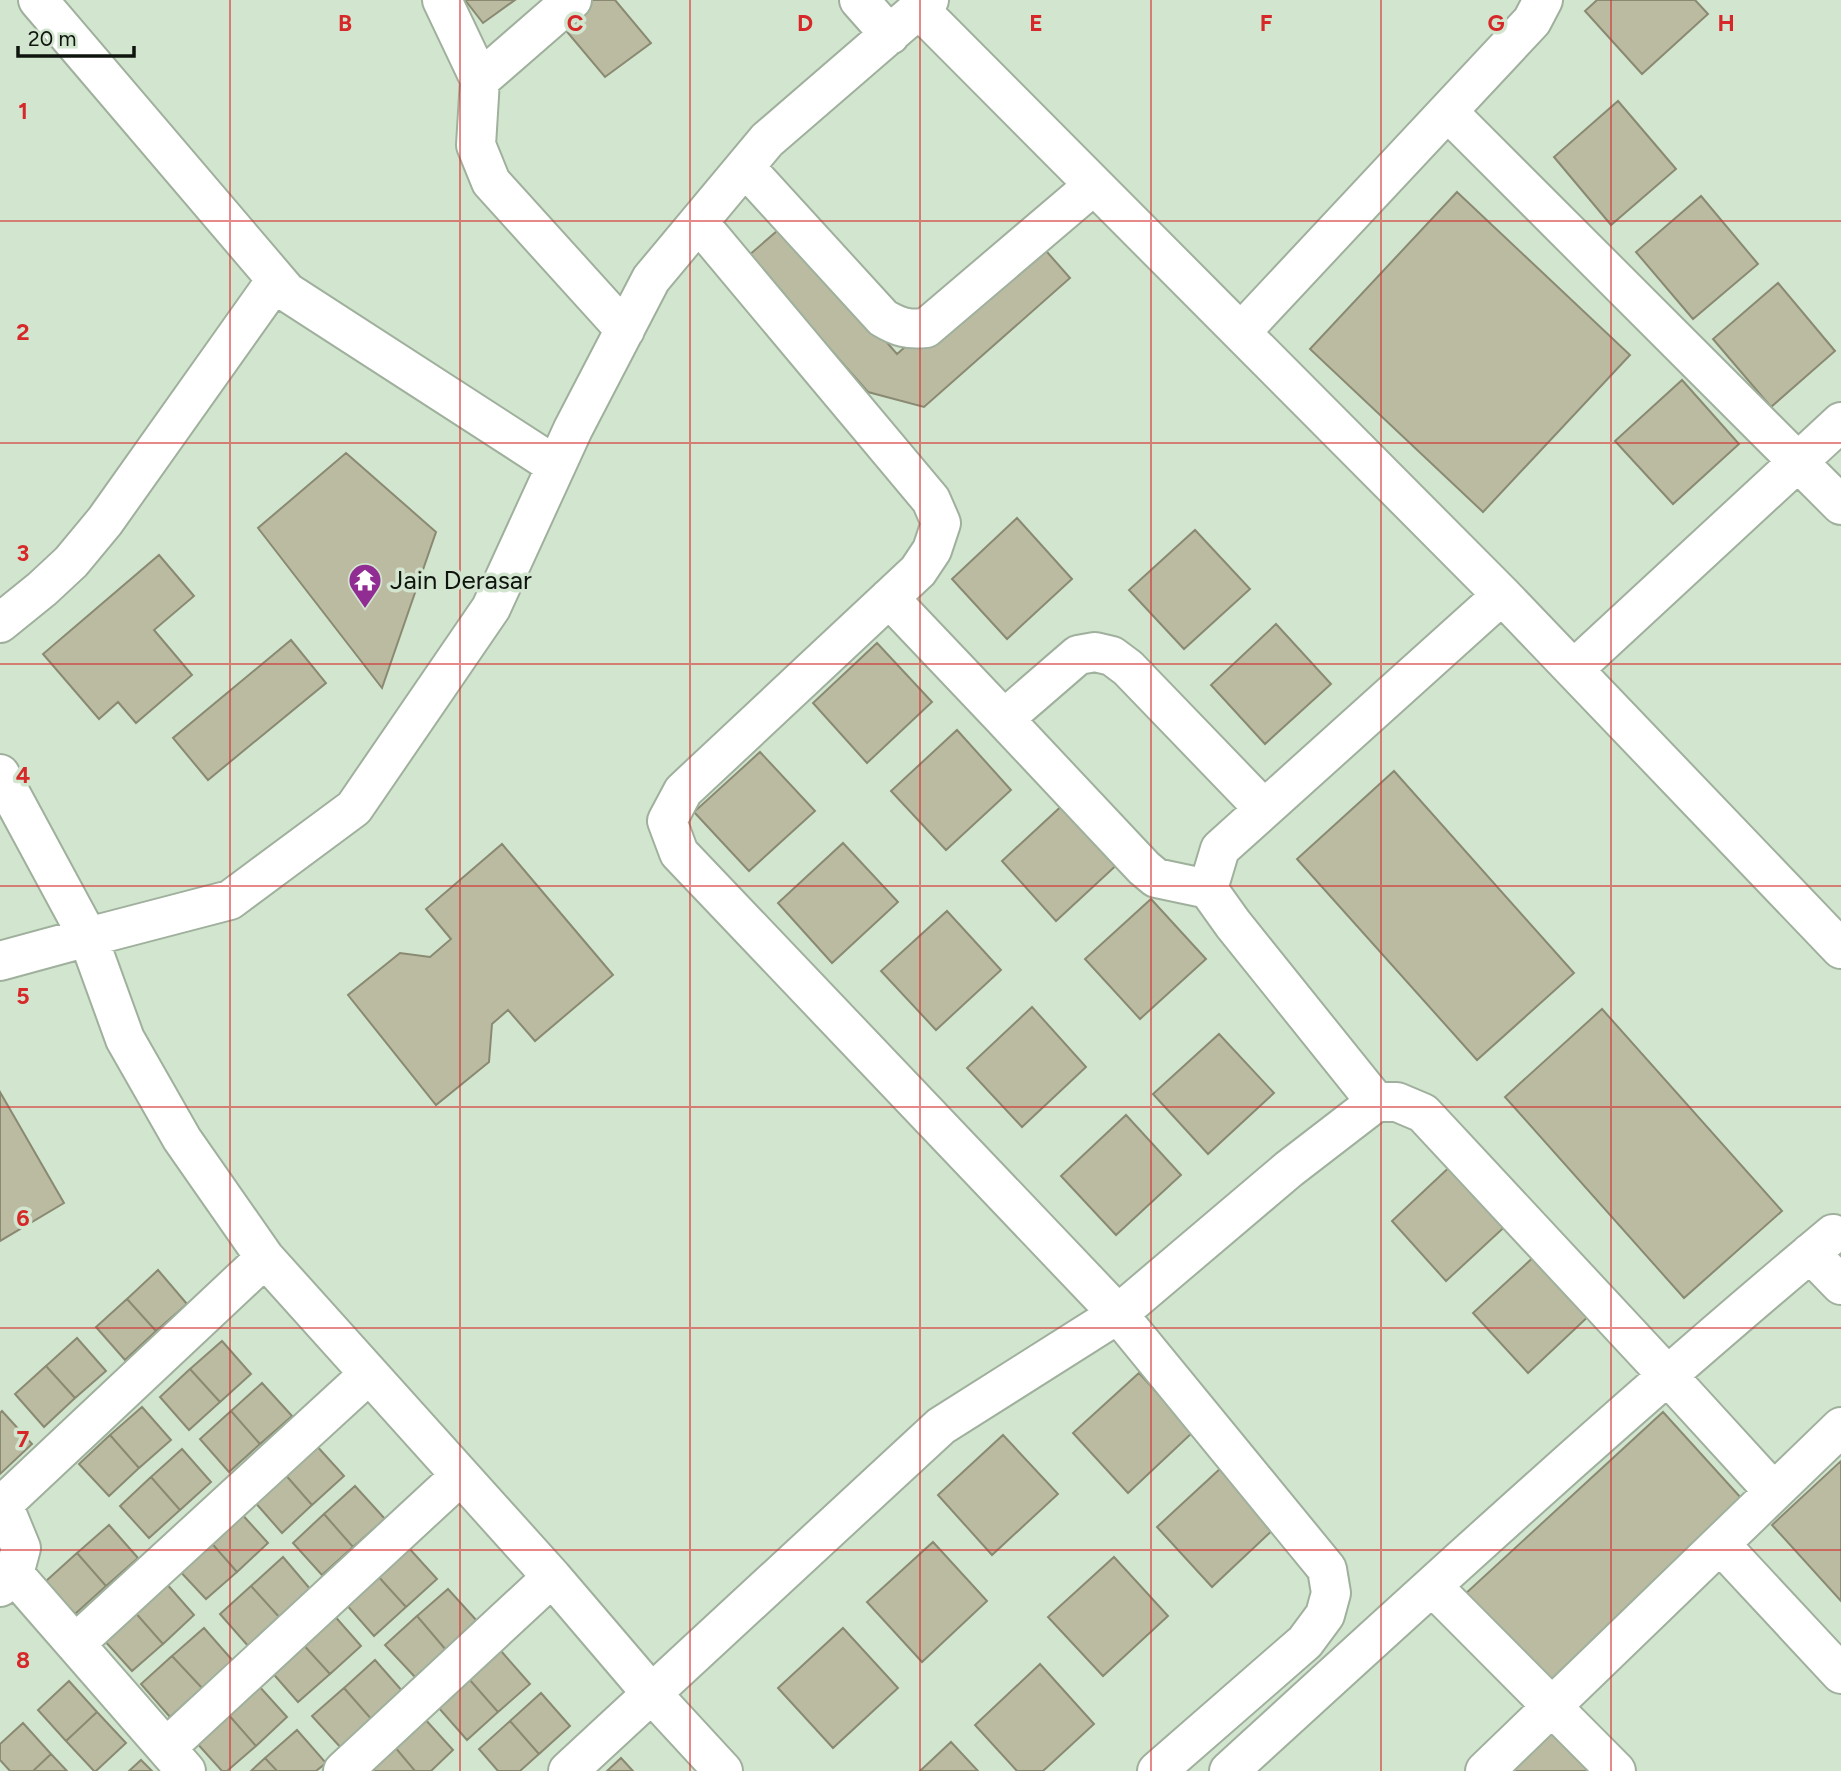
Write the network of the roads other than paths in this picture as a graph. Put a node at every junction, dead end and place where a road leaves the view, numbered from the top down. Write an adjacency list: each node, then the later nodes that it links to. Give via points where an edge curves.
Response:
1 (38, 0): 13 (street)
2 (442, 0): 8 (street)
3 (572, 0): 8 (street)
4 (859, 0): 7 (street)
5 (1543, 0): 9 (street, via 1532,21)
6 (924, 5): 7 (street); 11 (street)
7 (890, 35): 10 (street, via 767,140)
8 (480, 80): 14 (street, via 476,145 491,182)
9 (1448, 112): 15 (street); 17 (street)
10 (745, 167): 11 (street, via 883,318 910,330 926,328); 12 (street)
11 (1094, 185): 15 (street)
12 (699, 223): 14 (street, via 651,279); 21 (street, via 930,500 940,523 932,550 918,572)
13 (276, 280): 18 (street, via 287,292); 22 (street, via 105,521 71,562)
14 (625, 330): 18 (street)
15 (1241, 332): 20 (street)
16 (1841, 422): 17 (street)
17 (1799, 461): 19 (street); 23 (street)
18 (556, 466): 28 (street, via 491,608 354,808 230,900)
19 (1841, 505)
20 (1502, 594): 23 (street); 26 (street)
21 (889, 598): 24 (street); 34 (street, via 683,791 667,821 679,853)
22 (0, 623)
23 (1574, 669): 29 (street)
24 (1004, 719): 26 (street, via 1078,655 1095,652 1111,656 1128,668); 27 (street, via 1150,873)
25 (0, 774): 28 (street)
26 (1264, 809): 27 (street, via 1220,849)
27 (1208, 889): 31 (street)
28 (88, 937): 30 (street); 32 (street, via 125,1039 182,1139)
29 (1841, 950)
30 (0, 961)
31 (1376, 1102): 34 (street); 36 (street, via 1396,1102 1423,1113)
32 (265, 1258): 35 (street); 40 (street)
33 (1841, 1285): 36 (street, via 1822,1244)
34 (1118, 1314): 47 (street, via 941,1426); 53 (street, via 1327,1569 1331,1594 1325,1615 1305,1642)
35 (369, 1374): 38 (street); 45 (street)
36 (1667, 1375): 39 (street); 44 (street)
37 (1841, 1427): 39 (street)
38 (460, 1476): 42 (street); 49 (street)
39 (1773, 1492): 41 (street)
40 (0, 1506): 43 (street, via 21,1548)
41 (1720, 1544): 46 (street); 48 (street)
42 (552, 1577): 47 (street); 50 (street)
43 (7, 1581): 45 (street)
44 (1432, 1586): 48 (street); 54 (street)
45 (75, 1644): 49 (street)
46 (1841, 1674)
47 (652, 1694): 51 (street); 52 (street)
48 (1552, 1707): 55 (street); 56 (street)
49 (176, 1759)
50 (343, 1771)
51 (568, 1771)
52 (723, 1771)
53 (1157, 1771)
54 (1229, 1771)
55 (1485, 1771)
56 (1616, 1771)

